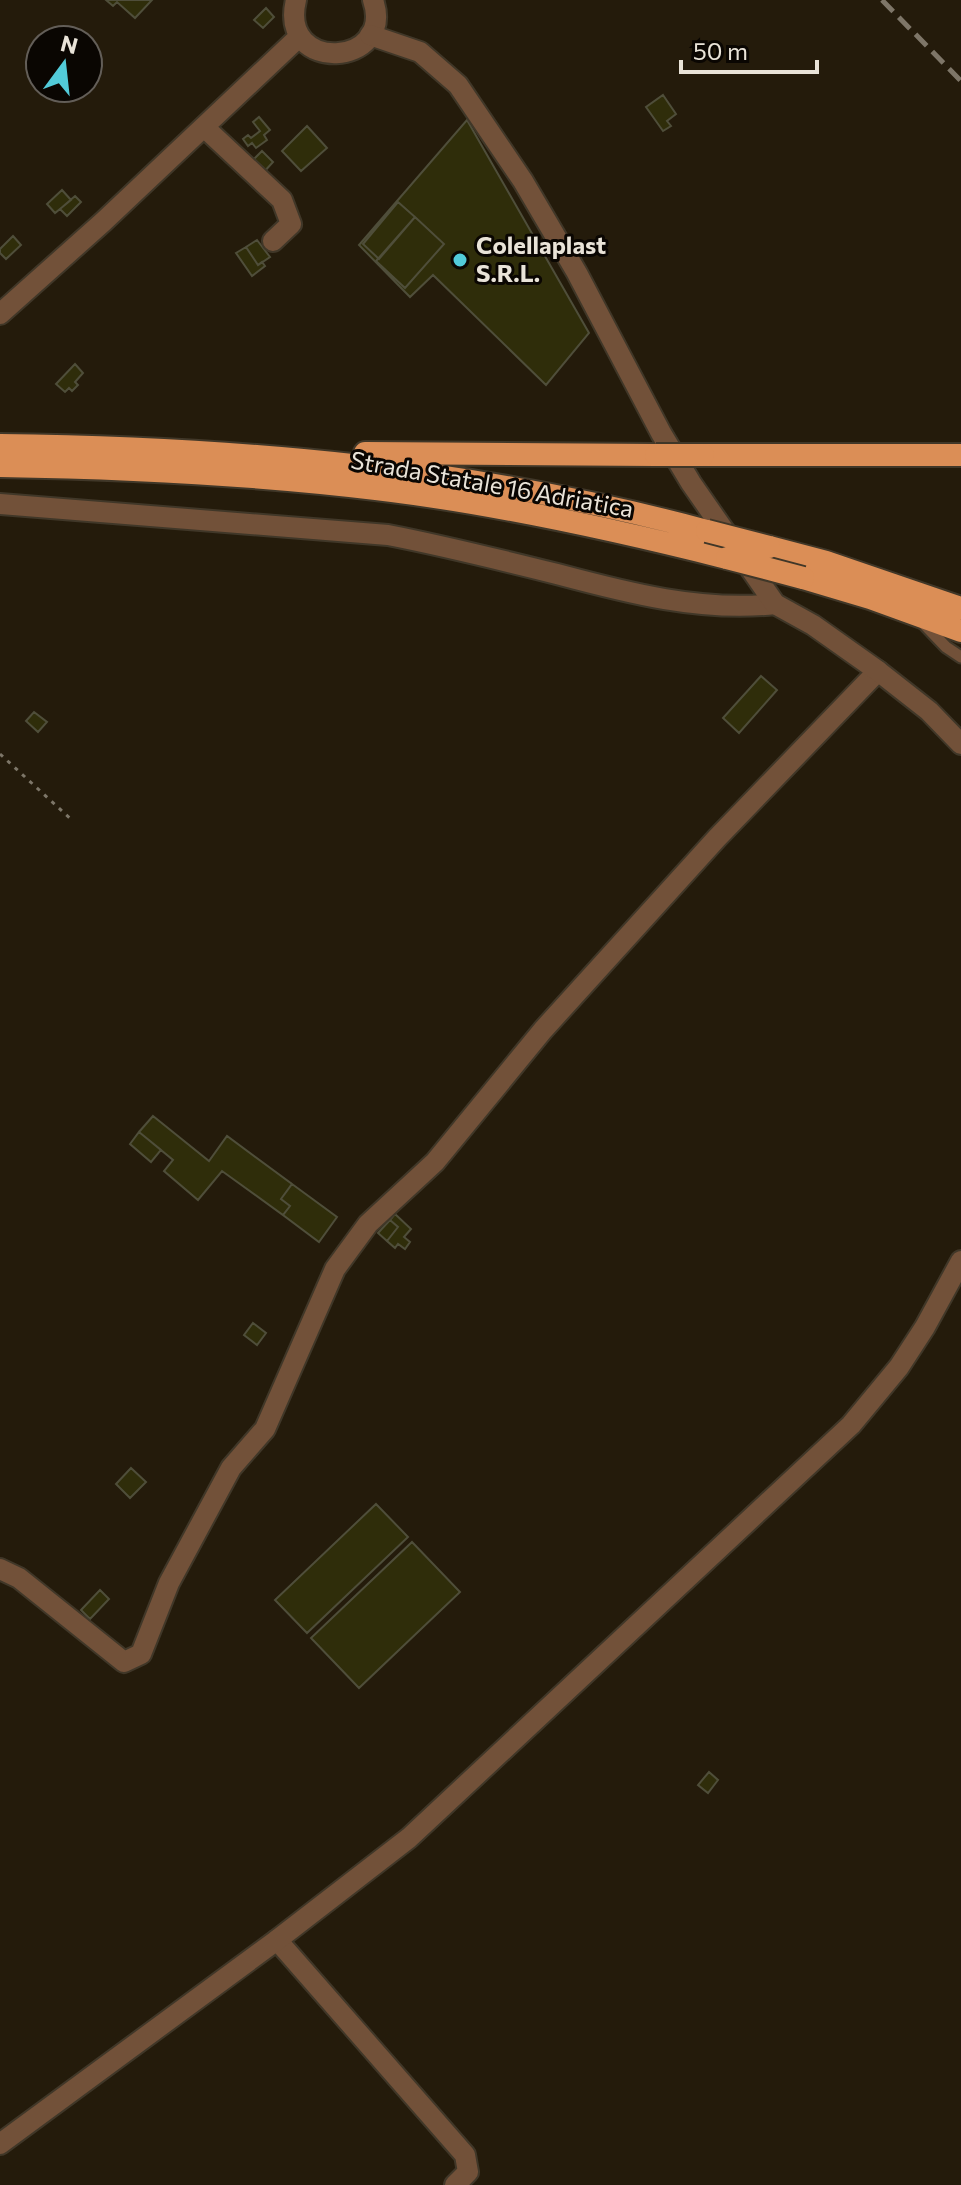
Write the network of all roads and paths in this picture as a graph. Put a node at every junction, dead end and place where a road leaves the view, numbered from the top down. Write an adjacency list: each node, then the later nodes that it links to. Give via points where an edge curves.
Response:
1 (296, 0): 4 (street)
2 (373, 0): 3 (street)
3 (370, 35): 4 (street, via 361,46 335,55 309,46); 8 (street, via 420,52 458,85 577,273)
4 (300, 36): 5 (street)
5 (204, 127): 6 (street, via 282,200 291,224); 7 (street)
6 (273, 241)
7 (0, 314)
8 (658, 444): 10 (highway); 11 (highway, bridge, via 703,455); 14 (street)
9 (0, 445): 10 (highway, Strada Statale 16 Adriatica)
10 (257, 455): 15 (highway, Strada Statale 16 Adriatica, bridge, via 502,486 769,547)
11 (961, 455)
12 (0, 466): 16 (highway, Strada Statale 16 Adriatica, bridge, via 182,471 378,489 513,510 727,558)
13 (0, 504): 14 (street, via 388,535 625,592 731,607)
14 (775, 604): 19 (street)
15 (961, 608)
16 (916, 615): 17 (highway, Strada Statale 16 Adriatica); 18 (lane)
17 (961, 631)
18 (961, 657)
19 (878, 671): 20 (street); 24 (street, via 543,1030 435,1162 368,1224 335,1269 265,1429 231,1468 169,1583 141,1654 124,1662 19,1578)
20 (961, 744)
21 (0, 754): 22 (path)
22 (73, 821)
23 (961, 1261): 25 (street, via 899,1367 851,1425 409,1838)
24 (0, 1569)
25 (277, 1940): 26 (street); 27 (street, via 465,2155 468,2172)
26 (0, 2144)
27 (455, 2185)

